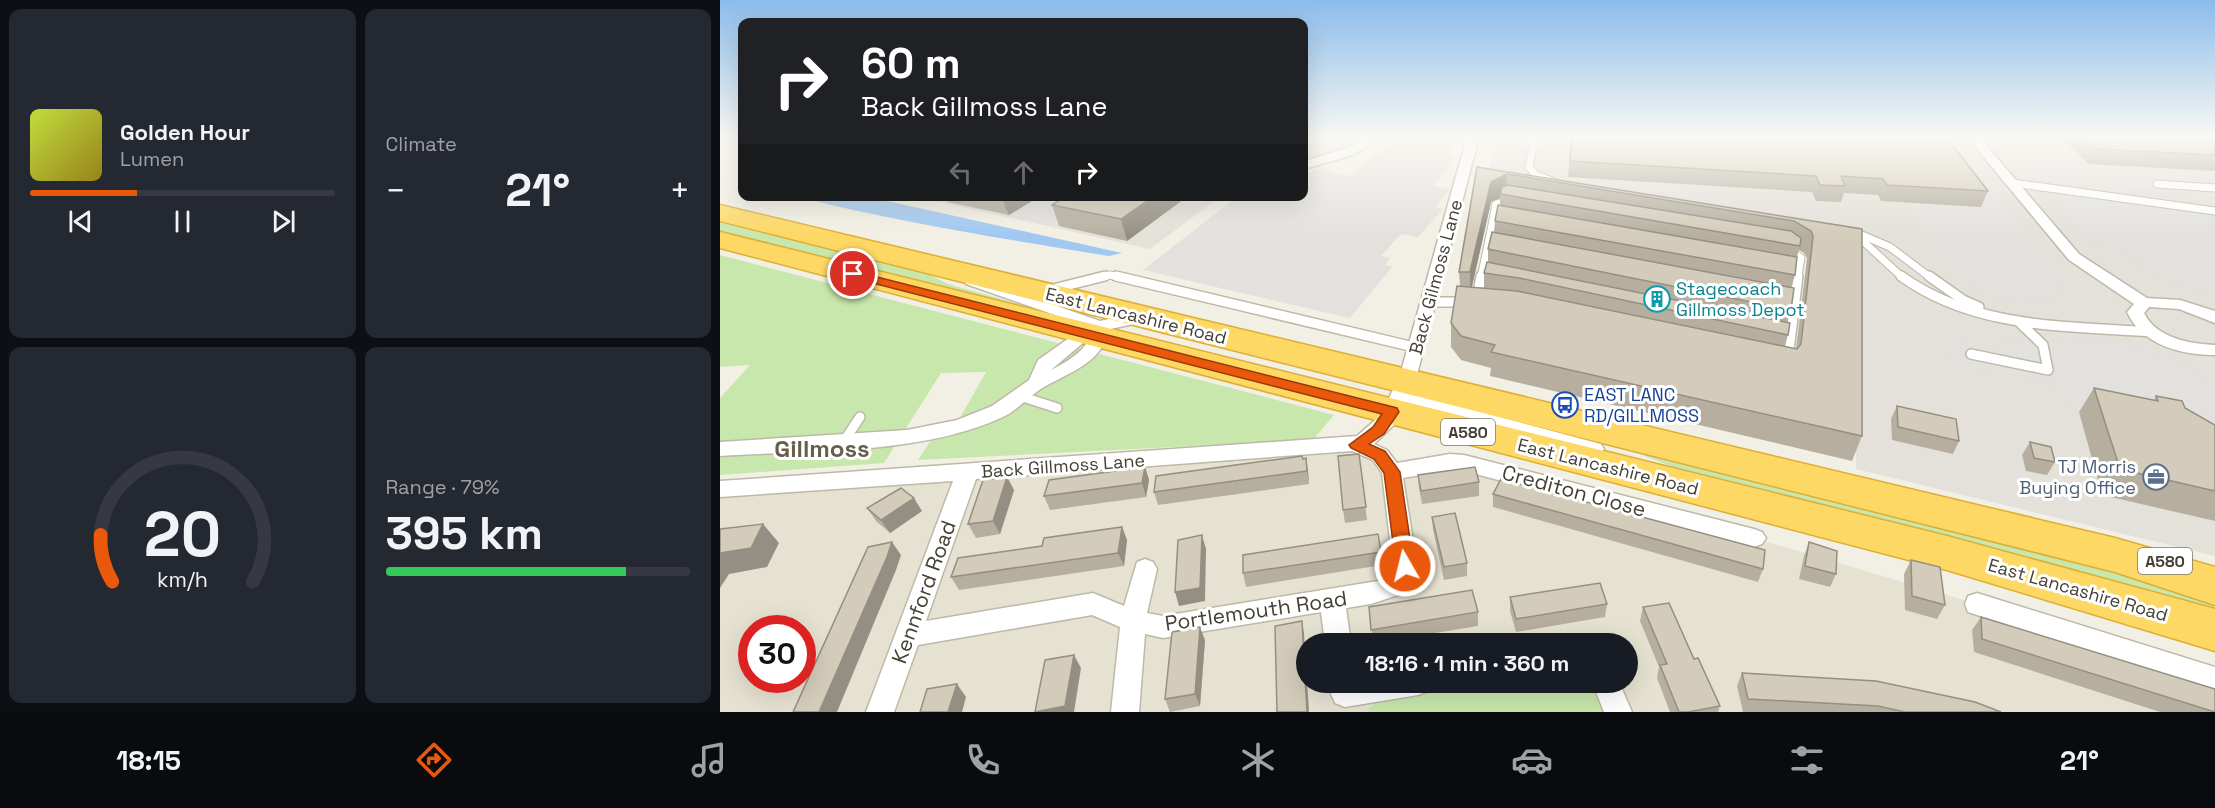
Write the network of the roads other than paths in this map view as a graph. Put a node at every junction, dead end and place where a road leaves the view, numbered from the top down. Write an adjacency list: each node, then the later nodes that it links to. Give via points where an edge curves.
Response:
1 (1465, 170): 23 (street, Back Gilmoss Lane)
2 (1532, 170): 4 (lane)
3 (2002, 170): 5 (street)
4 (1560, 183)
5 (2013, 183): 9 (lane); 24 (street, via 2074,257)
6 (2157, 184): 7 (lane)
7 (2215, 188)
8 (1518, 202): 11 (lane, via 1506,200 1496,204)
9 (2215, 211)
10 (720, 213): 17 (highway, East Lancashire Road / A580)
11 (1492, 220): 12 (lane); 15 (lane)
12 (1516, 224)
13 (720, 240): 30 (highway, East Lancashire Road / A580)
14 (1775, 246): 19 (lane, via 1787,248 1801,258)
15 (1487, 247): 16 (lane); 20 (lane)
16 (1498, 249)
17 (933, 266): 22 (highway, East Lancashire Road / A580); 30 (street, via 1076,316)
18 (1775, 271): 19 (lane)
19 (1798, 275): 26 (lane)
20 (1481, 277): 21 (lane); 23 (lane, via 1480,302)
21 (1493, 279)
22 (1039, 293): 27 (highway, East Lancashire Road / A580); 34 (lane, via 1110,275)
23 (1431, 302): 34 (street, Back Gilmoss Lane)
24 (2144, 303): 28 (street, via 2175,304); 31 (street, via 2137,307 2136,318)
25 (1783, 304): 26 (lane)
26 (1794, 306): 33 (lane)
27 (1143, 317): 30 (street); 39 (highway, East Lancashire Road / A580)
28 (2214, 317)
29 (2018, 321): 29 (lane, via 1969,304 1890,245 1846,231 1862,239 1898,274 1940,299); 31 (lane); 36 (lane, via 2043,345 2048,370)
30 (1093, 332): 38 (street, via 1095,347 1068,369); 39 (highway, East Lancashire Road / A580)
31 (2152, 332): 35 (street, via 2179,345)
32 (1779, 339): 33 (lane)
33 (1790, 342): 37 (lane, via 1787,367)
34 (1418, 348): 39 (street, Back Gilmoss Lane)
35 (2213, 352)
36 (1971, 354)
37 (1776, 364)
38 (1020, 396): 40 (lane); 42 (street, via 983,419 946,431)
39 (1399, 397): 43 (street, via 1378,430); 49 (highway, East Lancashire Road / A580); 56 (highway, East Lancashire Road / A580, via 1685,487 1947,553)
40 (1058, 408)
41 (860, 417): 42 (lane)
42 (844, 441): 44 (street)
43 (1357, 445): 45 (street, via 1380,455); 46 (street, Back Gillmoss Lane)
44 (720, 449)
45 (1392, 472): 48 (street, Crediton Close, via 1464,463); 53 (street, Portlemouth Road, via 1405,566 1392,587)
46 (966, 473): 47 (street, Back Gillmoss Lane); 58 (street, Kennford Road)
47 (720, 489)
48 (1754, 538)
49 (2115, 555): 51 (highway, A580, via 2157,559); 52 (highway, East Lancashire Road / A580)
50 (1145, 569): 55 (street)
51 (2215, 574)
52 (2215, 586)
53 (1332, 600): 55 (street, Portlemouth Road, via 1163,627); 57 (street)
54 (1977, 604): 59 (street)
55 (1133, 621): 58 (street, Portlemouth Road, via 1093,604); 64 (street)
56 (2215, 630)
57 (1336, 633)
58 (908, 634): 63 (street, Kennford Road)
59 (2215, 680)
60 (1361, 693): 62 (street)
61 (1610, 693): 65 (street)
62 (1345, 696)
63 (880, 712)
64 (1125, 712)
65 (1618, 712)

